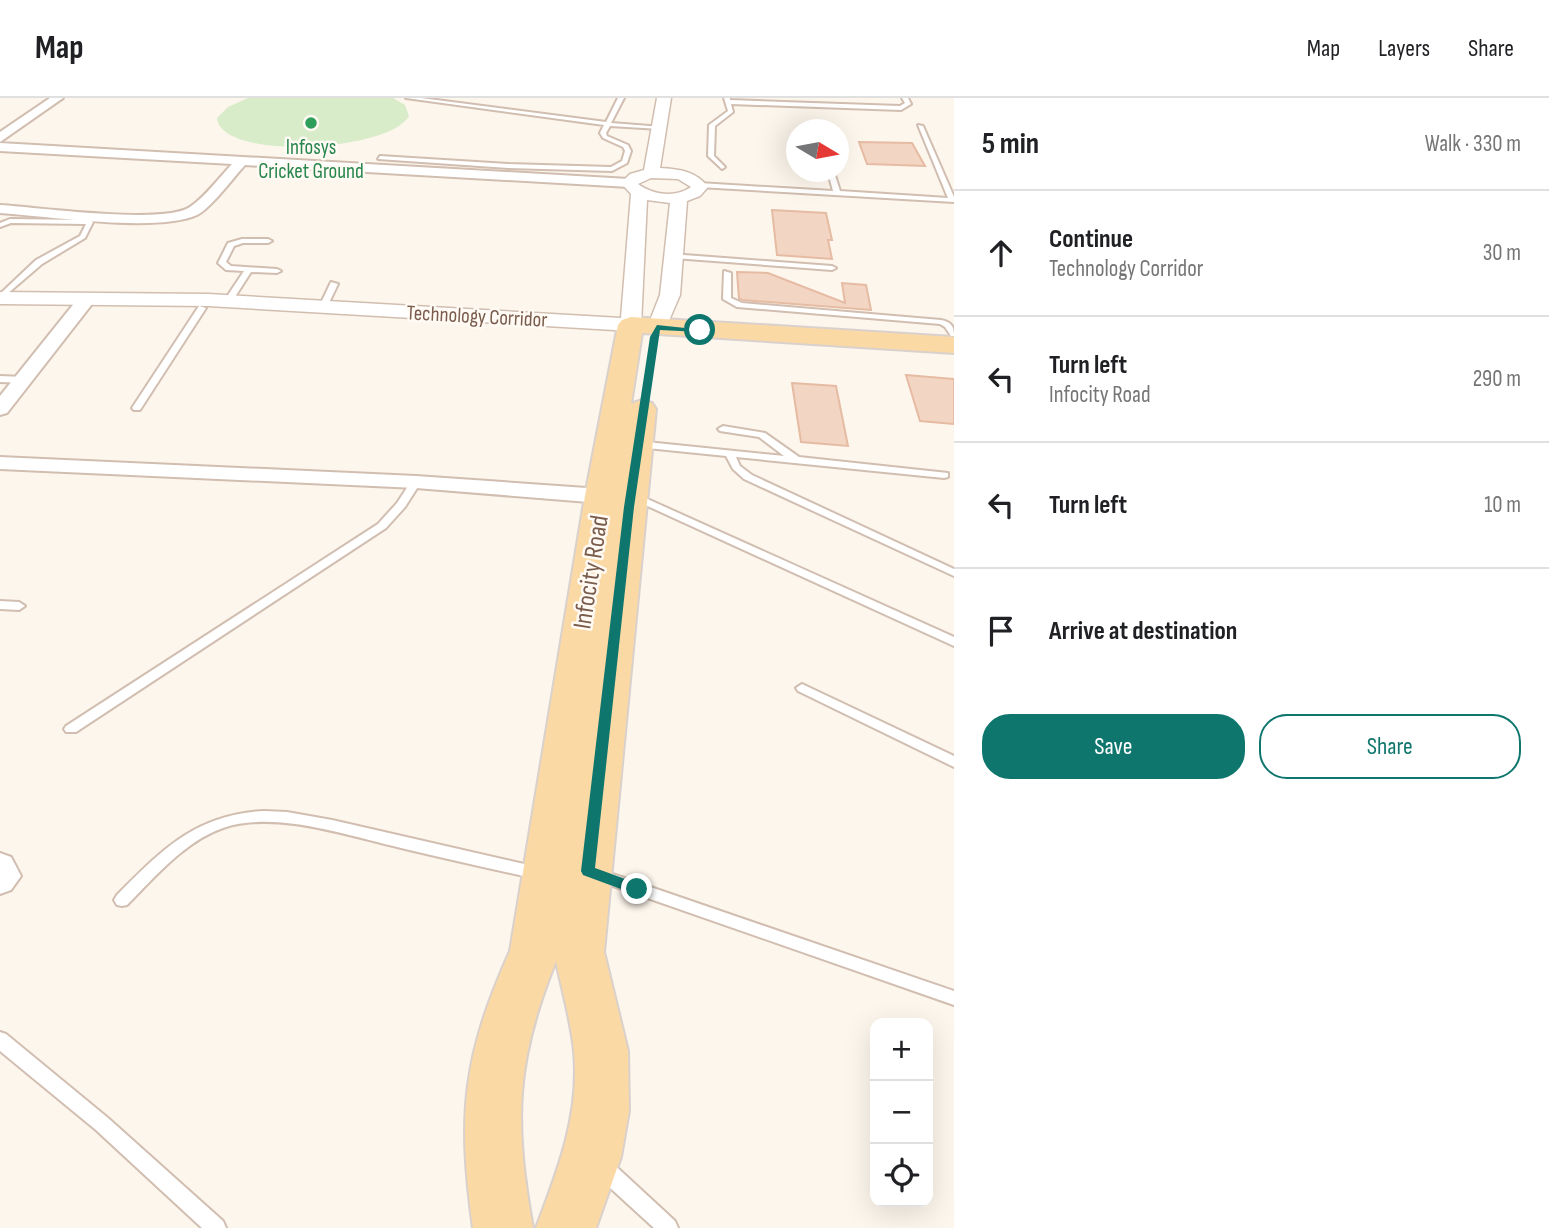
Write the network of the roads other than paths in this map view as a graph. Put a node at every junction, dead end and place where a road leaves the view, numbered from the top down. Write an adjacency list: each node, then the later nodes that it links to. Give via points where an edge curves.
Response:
1 (57, 98): 14 (street)
2 (409, 98): 10 (lane)
3 (621, 98): 11 (lane)
4 (664, 98): 13 (street)
5 (677, 98): 17 (street)
6 (905, 98): 9 (lane, via 908,104 901,108)
7 (727, 100): 9 (lane); 19 (lane, via 731,111 712,125 711,156)
8 (483, 101): 10 (lane)
9 (792, 101)
10 (479, 108): 11 (lane)
11 (609, 122): 13 (lane); 16 (lane, via 605,137 628,151 625,162 612,169)
12 (920, 126): 26 (lane)
13 (660, 127): 20 (street)
14 (0, 138)
15 (0, 147): 18 (street)
16 (380, 158)
17 (672, 161): 20 (street); 22 (street)
18 (241, 162): 23 (street); 27 (street, via 186,215 156,218)
19 (722, 167)
20 (651, 173): 23 (street, via 636,177)
21 (834, 182): 24 (lane)
22 (699, 186): 24 (lane); 25 (street, via 694,193)
23 (634, 188): 25 (street, via 657,197); 42 (street, Infocity Road)
24 (837, 192): 26 (lane)
25 (679, 197): 30 (street, Infocity Road)
26 (953, 200)
27 (0, 209)
28 (0, 225): 36 (lane, via 10,221 90,222 83,237 40,262)
29 (268, 241): 32 (lane, via 242,241 228,248 223,266)
30 (674, 256): 31 (lane); 42 (street, Infocity Road, via 670,295)
31 (832, 268)
32 (249, 269): 33 (lane); 37 (lane)
33 (277, 271)
34 (727, 273): 43 (lane, via 727,299 740,305 941,322)
35 (334, 284): 40 (lane)
36 (0, 298): 38 (street, Technology Corridor)
37 (228, 301): 38 (street, Technology Corridor); 40 (street, Technology Corridor)
38 (83, 304): 39 (street); 41 (street); 47 (street)
39 (0, 306)
40 (323, 306): 42 (street, Technology Corridor)
41 (202, 308): 42 (street); 48 (lane)
42 (643, 331): 44 (main road, Technology Corridor); 45 (main road); 51 (main road, Infocity Road); 57 (main road, Infocity Road)
43 (954, 334)
44 (954, 345)
45 (954, 356)
46 (0, 379): 47 (lane)
47 (24, 380): 49 (street)
48 (137, 408)
49 (0, 409)
50 (723, 429): 53 (lane, via 762,435)
51 (637, 444): 52 (lane); 57 (main road, Infocity Road)
52 (730, 454): 53 (lane); 58 (lane, via 748,477)
53 (796, 460): 55 (lane)
54 (0, 463): 56 (street)
55 (943, 475)
56 (416, 482): 57 (street); 63 (lane, via 382,526)
57 (616, 495): 61 (lane); 66 (main road, Infocity Road); 67 (main road, Infocity Road)
58 (954, 573)
59 (0, 605): 60 (lane)
60 (19, 606)
61 (954, 642)
62 (802, 688): 64 (lane)
63 (71, 729)
64 (954, 762)
65 (0, 866): 68 (street, via 5,876)
66 (588, 871): 70 (main road, Infocity Road); 71 (lane)
67 (544, 874): 69 (lane, via 355,832 255,817 221,822 174,849); 70 (main road, Infocity Road)
68 (0, 881)
69 (122, 900)
70 (557, 952): 73 (main road, Infocity Road, via 601,1051 601,1111); 75 (main road, Infocity Road, via 513,1002 497,1059 494,1178)
71 (954, 998)
72 (0, 1040): 74 (lane, via 102,1124)
73 (592, 1157): 76 (main road, Infocity Road); 77 (lane)
74 (216, 1228)
75 (503, 1228)
76 (566, 1228)
77 (668, 1228)

